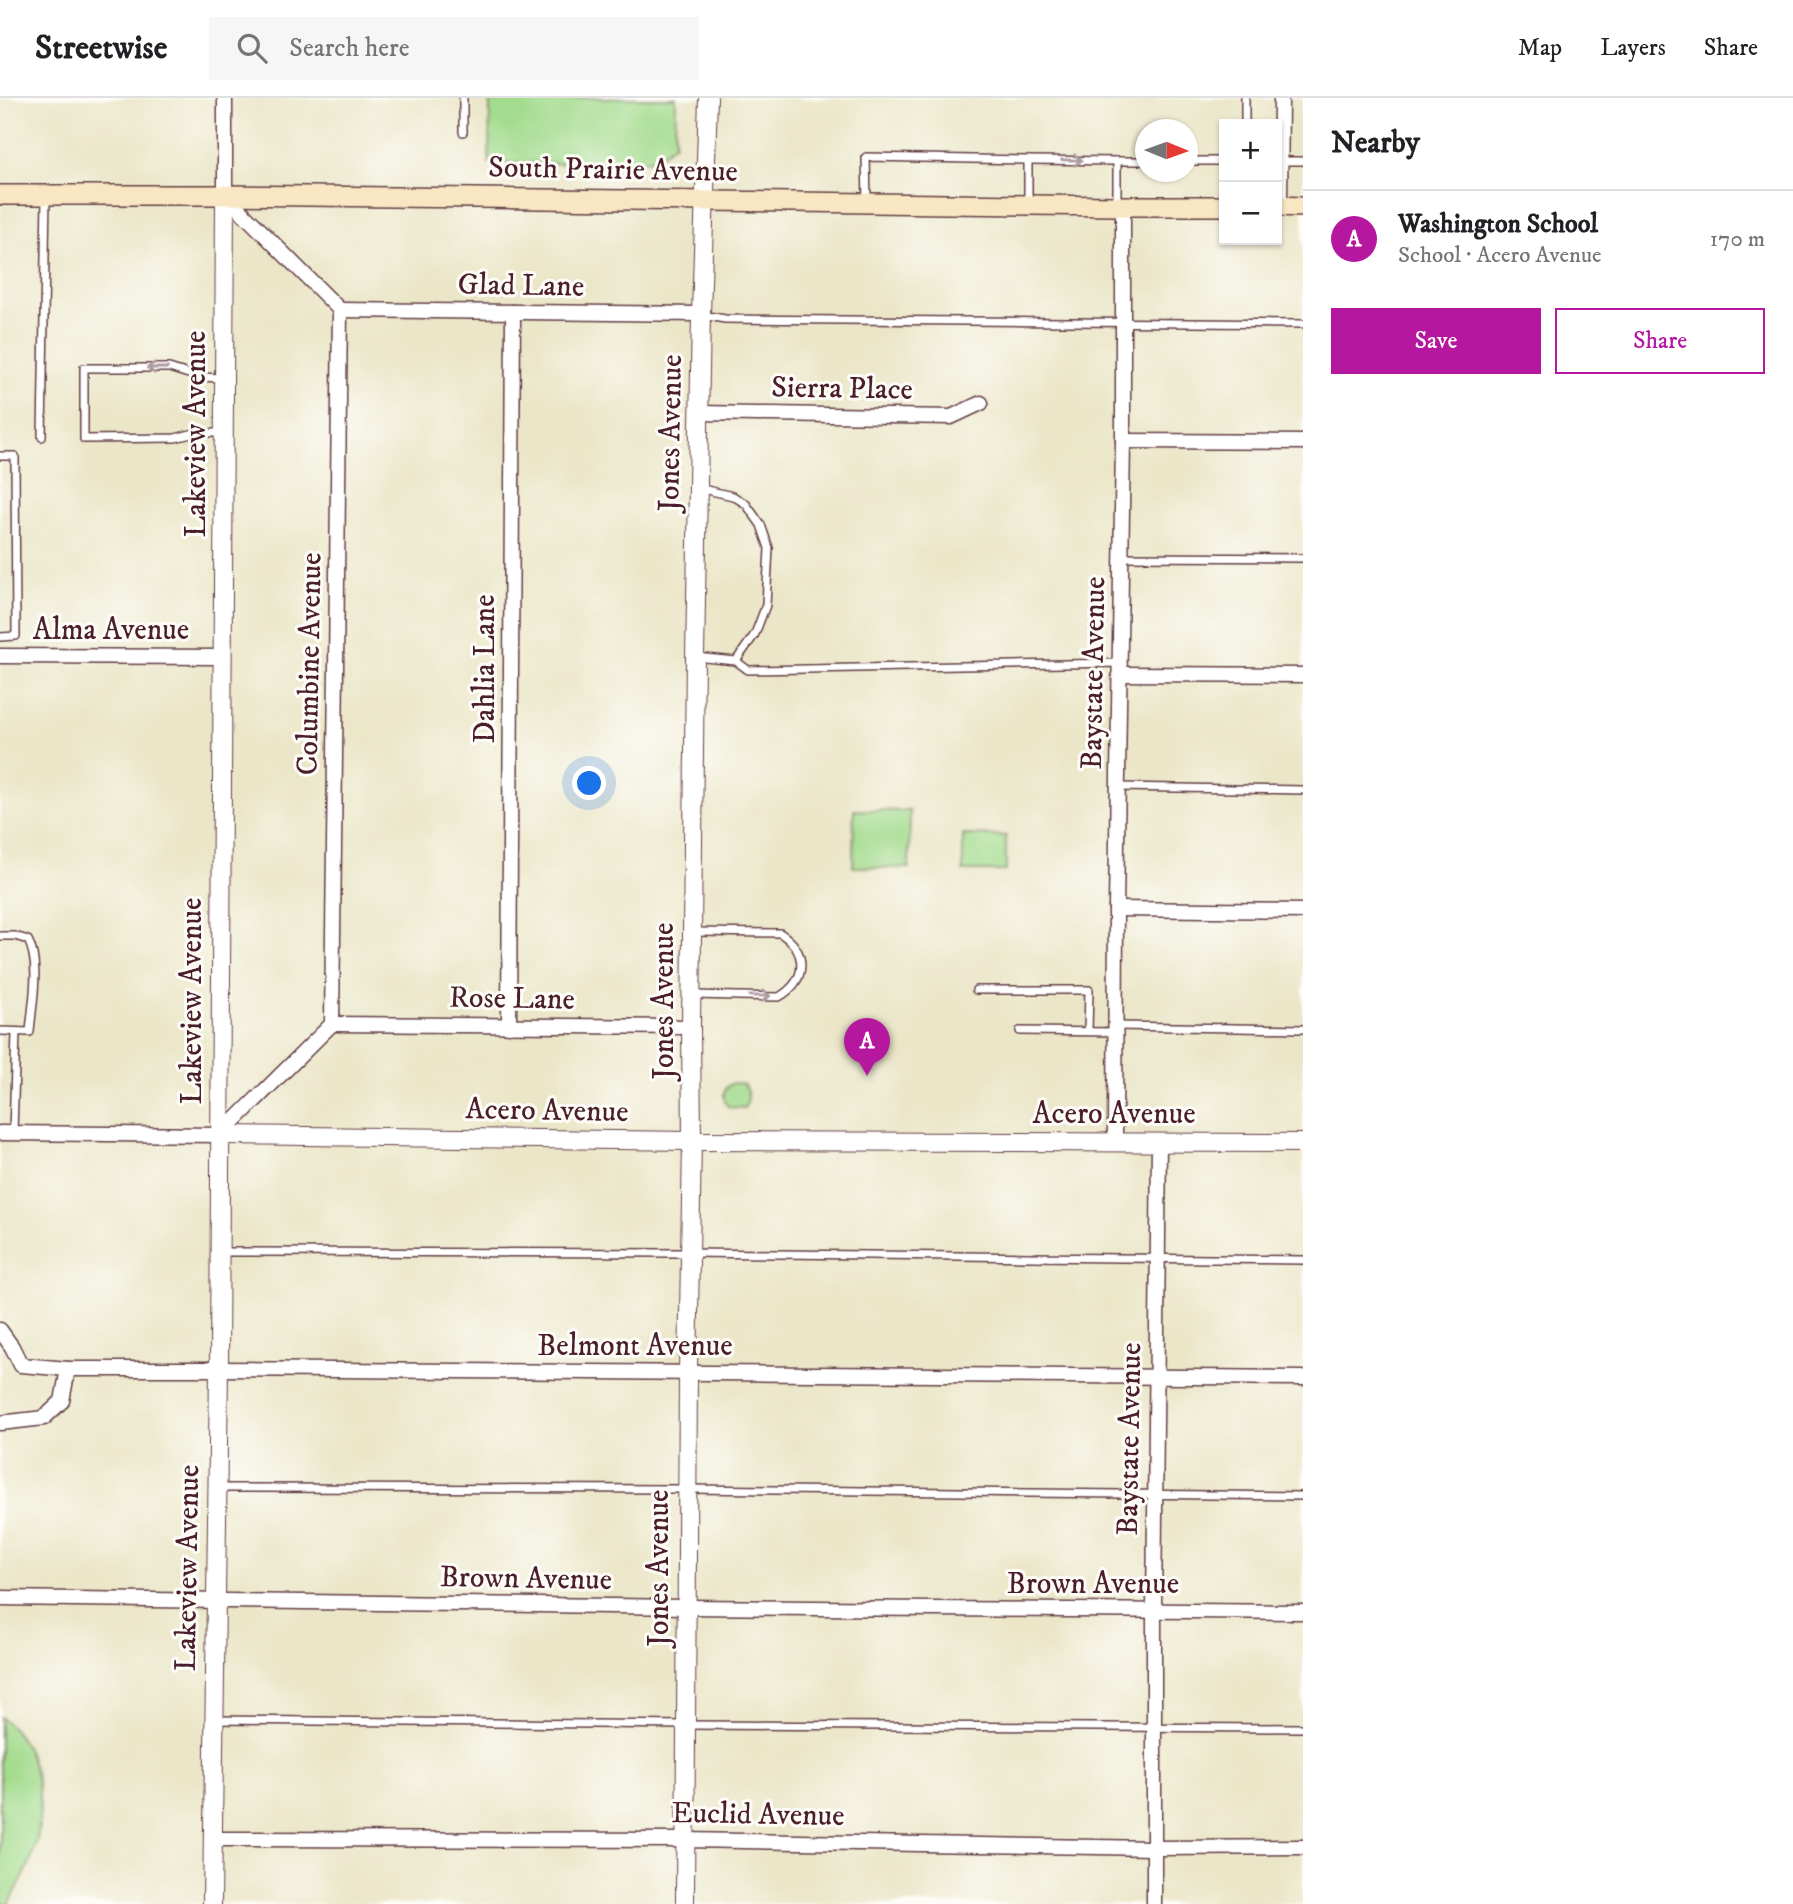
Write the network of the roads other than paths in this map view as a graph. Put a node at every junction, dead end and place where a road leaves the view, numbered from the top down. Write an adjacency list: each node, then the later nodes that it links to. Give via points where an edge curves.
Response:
1 (225, 98): 18 (street, Lakeview Avenue)
2 (463, 98): 8 (lane)
3 (708, 98): 19 (street, Jones Avenue)
4 (1245, 98): 6 (lane)
5 (1280, 98): 7 (street)
6 (1245, 119)
7 (1280, 119)
8 (463, 132)
9 (1028, 160): 10 (lane, one-way to 10); 20 (lane, via 866,157); 21 (lane)
10 (1117, 161): 11 (lane); 22 (lane)
11 (1135, 161)
12 (1198, 161): 13 (lane)
13 (1219, 161)
14 (1282, 161): 15 (lane)
15 (1303, 162)
16 (0, 195): 17 (main road, South Prairie Avenue)
17 (46, 195): 18 (main road, South Prairie Avenue); 35 (lane)
18 (225, 195): 19 (main road, South Prairie Avenue); 26 (street); 31 (street, Lakeview Avenue)
19 (705, 201): 20 (main road, South Prairie Avenue); 28 (street, Jones Avenue)
20 (867, 203): 21 (main road, South Prairie Avenue)
21 (1027, 205): 22 (main road, South Prairie Avenue)
22 (1120, 206): 23 (main road, South Prairie Avenue); 29 (street, Baystate Avenue)
23 (1219, 206)
24 (1282, 206): 25 (main road)
25 (1303, 206)
26 (340, 310): 27 (street, Glad Lane); 57 (street, Columbine Avenue)
27 (513, 312): 28 (street, Glad Lane); 58 (street, Dahlia Lane)
28 (701, 314): 29 (lane, via 725,319); 33 (street, Jones Avenue)
29 (1123, 322): 30 (lane); 36 (street, Baystate Avenue)
30 (1303, 324)
31 (224, 378): 34 (street, Lakeview Avenue); 34 (lane, one-way to 34, via 198,377 169,368 84,368 84,439)
32 (981, 402): 33 (street, Sierra Place, via 951,417)
33 (699, 413): 39 (street, Jones Avenue)
34 (224, 433): 44 (street, Lakeview Avenue)
35 (42, 437)
36 (1123, 440): 37 (street); 40 (street, Baystate Avenue)
37 (1303, 442)
38 (0, 456): 42 (lane, via 15,456 16,636)
39 (698, 488): 45 (street, Jones Avenue); 46 (lane, via 746,503 769,548 766,605 755,634)
40 (1122, 557): 41 (lane); 47 (street, Baystate Avenue)
41 (1303, 558)
42 (0, 637)
43 (0, 656): 44 (street, Alma Avenue)
44 (223, 657): 67 (street, Lakeview Avenue)
45 (695, 657): 46 (lane); 53 (street, Jones Avenue)
46 (736, 661): 47 (lane, via 748,670)
47 (1121, 668): 48 (street); 49 (street, Baystate Avenue)
48 (1303, 675)
49 (1118, 787): 50 (lane); 51 (street, Baystate Avenue)
50 (1303, 790)
51 (1116, 909): 52 (street); 60 (street, Baystate Avenue)
52 (1303, 911)
53 (692, 932): 56 (street, Jones Avenue); 56 (lane, one-way to 53, via 779,996 797,982 801,971 797,948 780,933)
54 (0, 936): 65 (lane, via 28,940 35,962 30,1032)
55 (976, 990): 64 (lane, via 1089,990)
56 (692, 995): 59 (street, Jones Avenue)
57 (332, 1024): 58 (street, Rose Lane); 67 (street)
58 (509, 1026): 59 (street, Rose Lane)
59 (691, 1027): 68 (street, Jones Avenue)
60 (1115, 1029): 61 (lane); 64 (lane); 69 (street, Baystate Avenue)
61 (1303, 1029)
62 (0, 1031): 65 (lane)
63 (1020, 1031): 64 (lane)
64 (1088, 1031)
65 (16, 1032): 66 (lane)
66 (6, 1133): 67 (street, Acero Avenue)
67 (219, 1135): 68 (street, Acero Avenue); 72 (street, Lakeview Avenue)
68 (692, 1141): 69 (street, Acero Avenue); 73 (street, Jones Avenue)
69 (1115, 1141): 70 (street, Acero Avenue)
70 (1159, 1142): 71 (street, Acero Avenue); 74 (street, Baystate Avenue)
71 (1303, 1143)
72 (219, 1252): 73 (lane); 78 (street, Lakeview Avenue)
73 (690, 1253): 74 (lane); 79 (street, Jones Avenue)
74 (1158, 1260): 75 (lane); 80 (street, Baystate Avenue)
75 (1303, 1260)
76 (0, 1330): 77 (street, Belmont Avenue, via 21,1365)
77 (68, 1369): 78 (street, Belmont Avenue); 82 (street, via 62,1401 44,1418)
78 (219, 1369): 79 (street, Belmont Avenue); 83 (street, Lakeview Avenue)
79 (688, 1373): 80 (street, Belmont Avenue); 84 (street, Jones Avenue)
80 (1157, 1376): 81 (street, Belmont Avenue); 85 (street, Baystate Avenue)
81 (1303, 1378)
82 (0, 1423)
83 (217, 1488): 84 (lane); 88 (street, Lakeview Avenue)
84 (687, 1489): 85 (lane); 89 (street, Jones Avenue)
85 (1156, 1495): 86 (lane); 90 (street, Baystate Avenue)
86 (1303, 1496)
87 (0, 1598): 88 (street, Brown Avenue)
88 (216, 1602): 89 (street, Brown Avenue); 92 (street, Lakeview Avenue)
89 (687, 1607): 90 (street, Brown Avenue); 93 (street, Jones Avenue)
90 (1154, 1610): 91 (street, Brown Avenue); 94 (street, Baystate Avenue)
91 (1303, 1612)
92 (214, 1720): 93 (lane); 96 (street, Lakeview Avenue)
93 (686, 1725): 94 (lane); 97 (street, Jones Avenue)
94 (1155, 1726): 95 (lane); 99 (street, Baystate Avenue)
95 (1303, 1728)
96 (212, 1839): 97 (street, Euclid Avenue); 100 (street, Lakeview Avenue)
97 (686, 1840): 99 (street, Euclid Avenue); 101 (street, Jones Avenue)
98 (1303, 1847): 99 (street, Euclid Avenue)
99 (1155, 1848): 102 (street, Baystate Avenue)
100 (212, 1904)
101 (685, 1904)
102 (1154, 1904)

